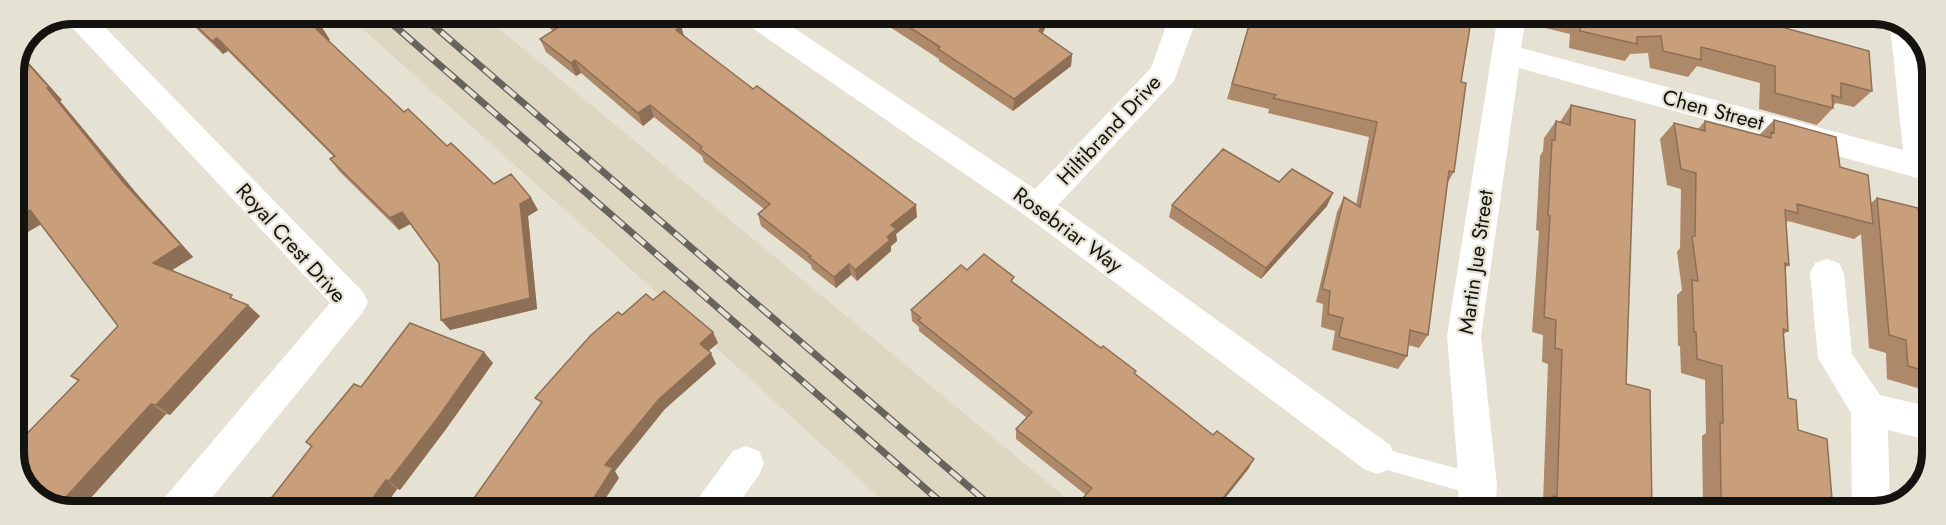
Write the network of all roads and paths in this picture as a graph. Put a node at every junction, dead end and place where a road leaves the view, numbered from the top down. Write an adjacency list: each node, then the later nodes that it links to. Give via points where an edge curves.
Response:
1 (86, 24): 16 (street, Royal Crest Drive, via 351,302)
2 (767, 24): 9 (street, Rosebriar Way)
3 (1181, 24): 9 (street, Hiltibrand Drive, via 1164,73)
4 (1511, 24): 6 (street, Martin Jue Street)
5 (1906, 36): 7 (street, Chen Street)
6 (1506, 54): 8 (street, Chen Street); 15 (street, Martin Jue Street, via 1464,336)
7 (1922, 142)
8 (1922, 167)
9 (1037, 207): 13 (street, Rosebriar Way)
10 (1827, 273): 11 (street, via 1835,358)
11 (1869, 409): 12 (street); 18 (street)
12 (1922, 422)
13 (1377, 457): 15 (lane)
14 (746, 463): 17 (street)
15 (1477, 498)
16 (185, 501)
17 (719, 501)
18 (1871, 501)

